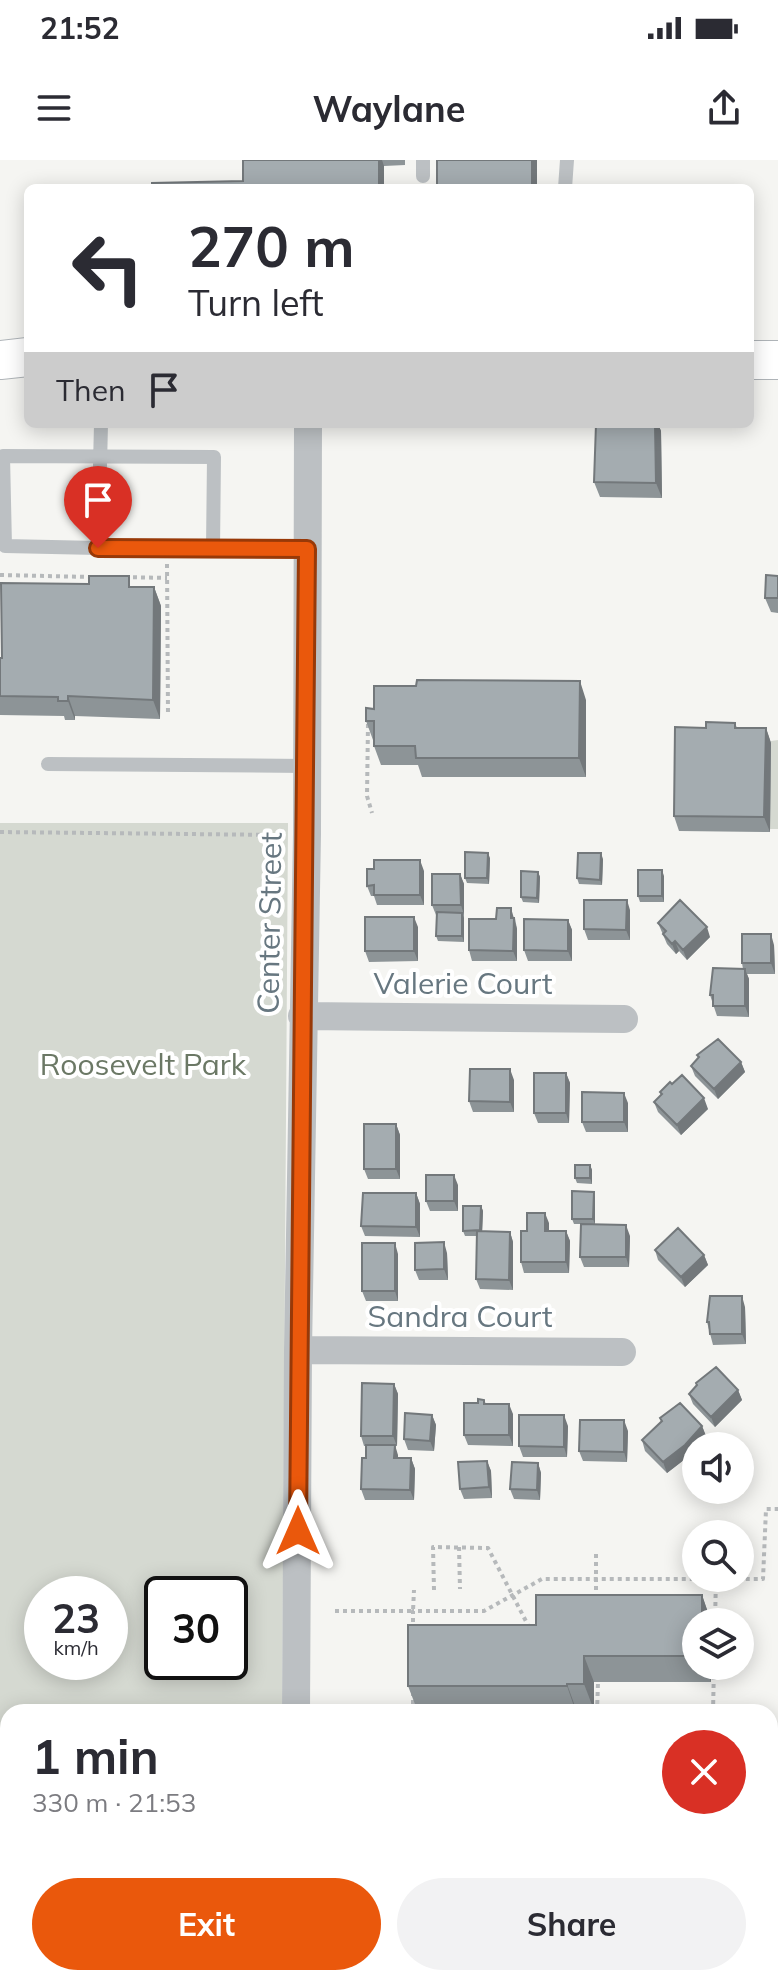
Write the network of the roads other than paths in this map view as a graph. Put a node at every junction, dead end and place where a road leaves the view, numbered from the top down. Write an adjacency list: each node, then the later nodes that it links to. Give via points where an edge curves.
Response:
1 (423, 160): 3 (lane)
2 (567, 160): 4 (lane)
3 (423, 176)
4 (565, 184)
5 (24, 357): 6 (street)
6 (0, 360)
7 (754, 360): 8 (street)
8 (778, 360)
9 (101, 428): 11 (lane)
10 (308, 428): 14 (street, Center Street)
11 (100, 455): 12 (lane); 12 (lane, via 3,456 5,546); 13 (lane, via 214,457)
12 (98, 548): 13 (lane)
13 (213, 549): 14 (lane)
14 (307, 549): 16 (street, Center Street)
15 (48, 764): 16 (lane)
16 (307, 766): 17 (street, Center Street)
17 (302, 1016): 18 (street, Valerie Court); 19 (street, Center Street)
18 (624, 1019)
19 (298, 1350): 20 (street, Sandra Court); 21 (street, Center Street)
20 (622, 1352)
21 (296, 1704)

